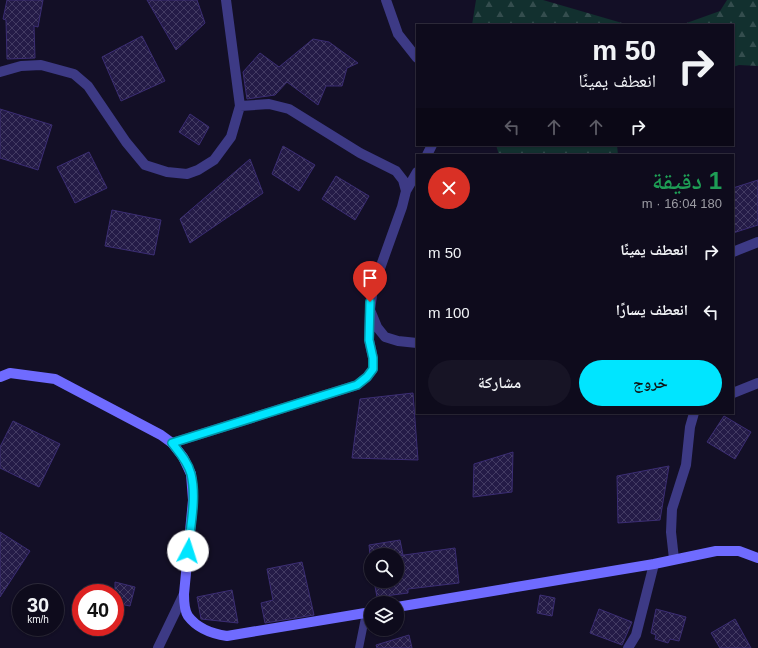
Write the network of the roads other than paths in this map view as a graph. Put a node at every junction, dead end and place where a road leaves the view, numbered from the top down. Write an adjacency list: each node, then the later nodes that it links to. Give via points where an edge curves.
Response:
1 (226, 0): 5 (street)
2 (386, 0): 3 (street, via 398,34)
3 (416, 57)
4 (0, 72): 5 (street, via 21,66 41,65 74,74 88,86 145,165 168,172 187,174 214,160 231,137)
5 (240, 106): 7 (street, via 269,104 289,109 360,153 396,171 403,180)
6 (416, 174): 7 (street)
7 (406, 191): 10 (street, via 373,288)
8 (758, 242): 9 (street)
9 (734, 252)
10 (370, 310): 11 (street, via 377,327 385,337 398,342); 16 (street, via 369,340 373,369 357,385)
11 (416, 343)
12 (0, 377): 16 (street, via 10,373 55,379)
13 (758, 383): 14 (street)
14 (734, 393)
15 (694, 414): 18 (street, via 686,465 672,509)
16 (172, 443): 20 (street, via 183,457 191,474 193,500)
17 (758, 558): 18 (street, via 739,552 716,551)
18 (674, 559): 19 (street)
19 (654, 564): 21 (street); 26 (street, via 636,635)
20 (184, 594): 22 (street, via 188,615 198,625 214,634 227,636); 24 (street)
21 (404, 606)
22 (364, 613)
23 (364, 628): 25 (lane)
24 (158, 648)
25 (359, 648)
26 (628, 648)

